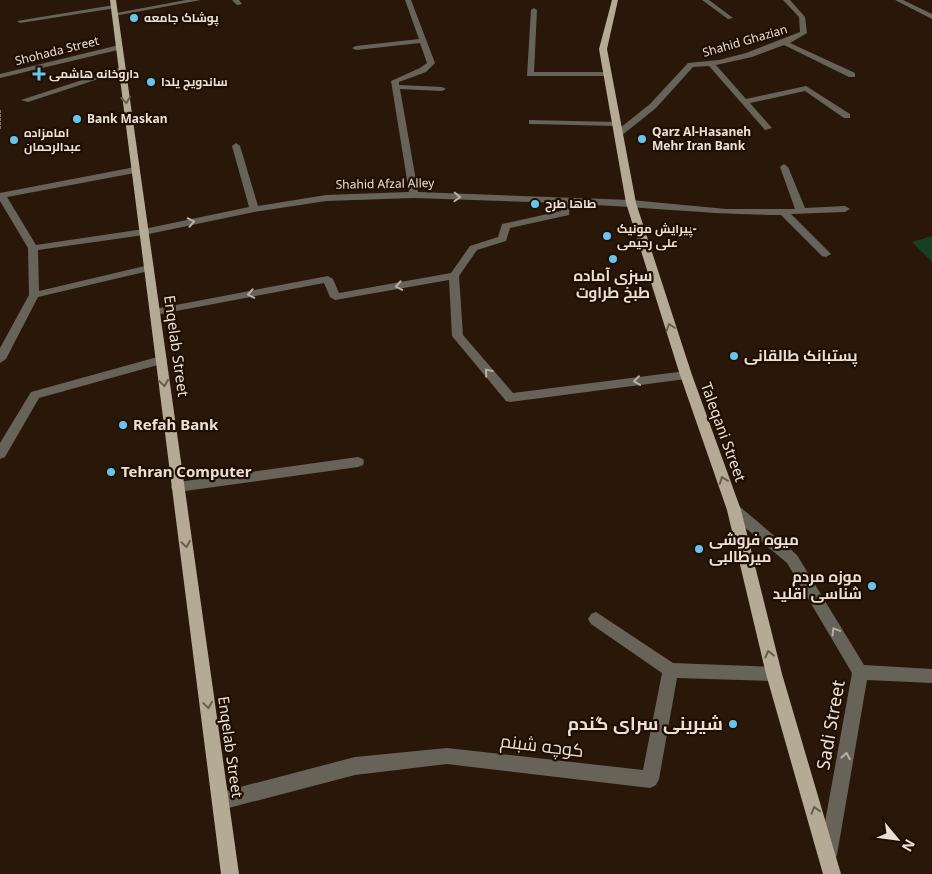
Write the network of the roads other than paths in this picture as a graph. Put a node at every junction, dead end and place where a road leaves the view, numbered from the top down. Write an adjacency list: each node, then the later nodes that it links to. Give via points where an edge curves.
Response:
1 (198, 0): 7 (street)
2 (408, 0): 14 (street)
3 (615, 0): 20 (main road, Taleqani Street, via 603,49)
4 (705, 0): 12 (street)
5 (786, 0): 15 (street, Shahid Ghazian, via 802,17 804,33)
6 (898, 0): 10 (street)
7 (114, 7): 13 (street); 16 (main road, Enqelab Street)
8 (932, 7): 10 (street)
9 (534, 10): 20 (street, via 530,74)
10 (920, 10): 11 (street)
11 (932, 17)
12 (730, 18)
13 (20, 21)
14 (423, 41): 17 (street); 23 (street, via 431,63 423,70 395,81)
15 (785, 43): 18 (street, Shahid Ghazian); 21 (street)
16 (119, 47): 19 (main road, Enqelab Street); 22 (street, Shohada Street)
17 (356, 48)
18 (712, 64): 26 (street); 30 (street, Shahid Ghazian, via 691,66 653,106)
19 (122, 70): 25 (street); 33 (main road, Enqelab Street, one-way to 33)
20 (607, 74): 30 (main road, Taleqani Street)
21 (852, 75)
22 (0, 76)
23 (396, 87): 24 (street); 34 (street)
24 (442, 89)
25 (25, 100)
26 (746, 101): 27 (street, via 806,88); 29 (street)
27 (847, 116)
28 (532, 122): 30 (street)
29 (768, 128)
30 (617, 129): 36 (main road, Taleqani Street)
31 (236, 146): 37 (street)
32 (784, 167): 39 (street)
33 (135, 170): 41 (main road, Enqelab Street); 42 (street, via 1,195)
34 (414, 195): 35 (street, Shahid Afzal Alley, one-way to 35); 37 (street, Shahid Afzal Alley, via 326,198)
35 (565, 201): 36 (street, Shahid Afzal Alley); 45 (street, via 566,213 505,226 503,239 473,248)
36 (630, 203): 40 (street, Shahid Afzal Alley, via 726,212); 50 (main road, Taleqani Street, one-way to 36)
37 (254, 209): 41 (street, Shahid Afzal Alley, one-way to 37)
38 (846, 209): 39 (street, Shahid Afzal Alley)
39 (801, 211): 40 (street, Shahid Afzal Alley)
40 (783, 212): 43 (street)
41 (144, 232): 42 (street, Shahid Afzal Alley); 44 (main road, Enqelab Street)
42 (33, 248): 46 (street)
43 (826, 254)
44 (149, 268): 46 (street); 47 (main road, Enqelab Street)
45 (454, 276): 47 (street, one-way to 47, via 335,297 328,279); 50 (street, one-way to 45, via 510,398 458,336)
46 (34, 295): 48 (street)
47 (155, 312): 49 (main road, Enqelab Street)
48 (0, 359)
49 (161, 360): 51 (street, via 35,395); 53 (main road, Enqelab Street, one-way to 53)
50 (686, 375): 54 (main road, Taleqani Street, one-way to 50)
51 (0, 454)
52 (358, 462): 53 (street)
53 (178, 486): 60 (main road, Enqelab Street, one-way to 60)
54 (734, 510): 57 (street, one-way to 54, via 792,559); 58 (main road, Taleqani Street, one-way to 54)
55 (596, 619): 56 (street)
56 (670, 670): 58 (street); 60 (street, کوچه شبنم, via 650,779 447,756 355,766)
57 (860, 672): 59 (street, Sadi Street); 61 (street, Sadi Street, one-way to 57)
58 (774, 674): 61 (main road, Taleqani Street, one-way to 58)
59 (932, 676)
60 (220, 801): 62 (main road, Enqelab Street)
61 (828, 856): 63 (main road, Taleqani Street)
62 (230, 874)
63 (832, 874)

